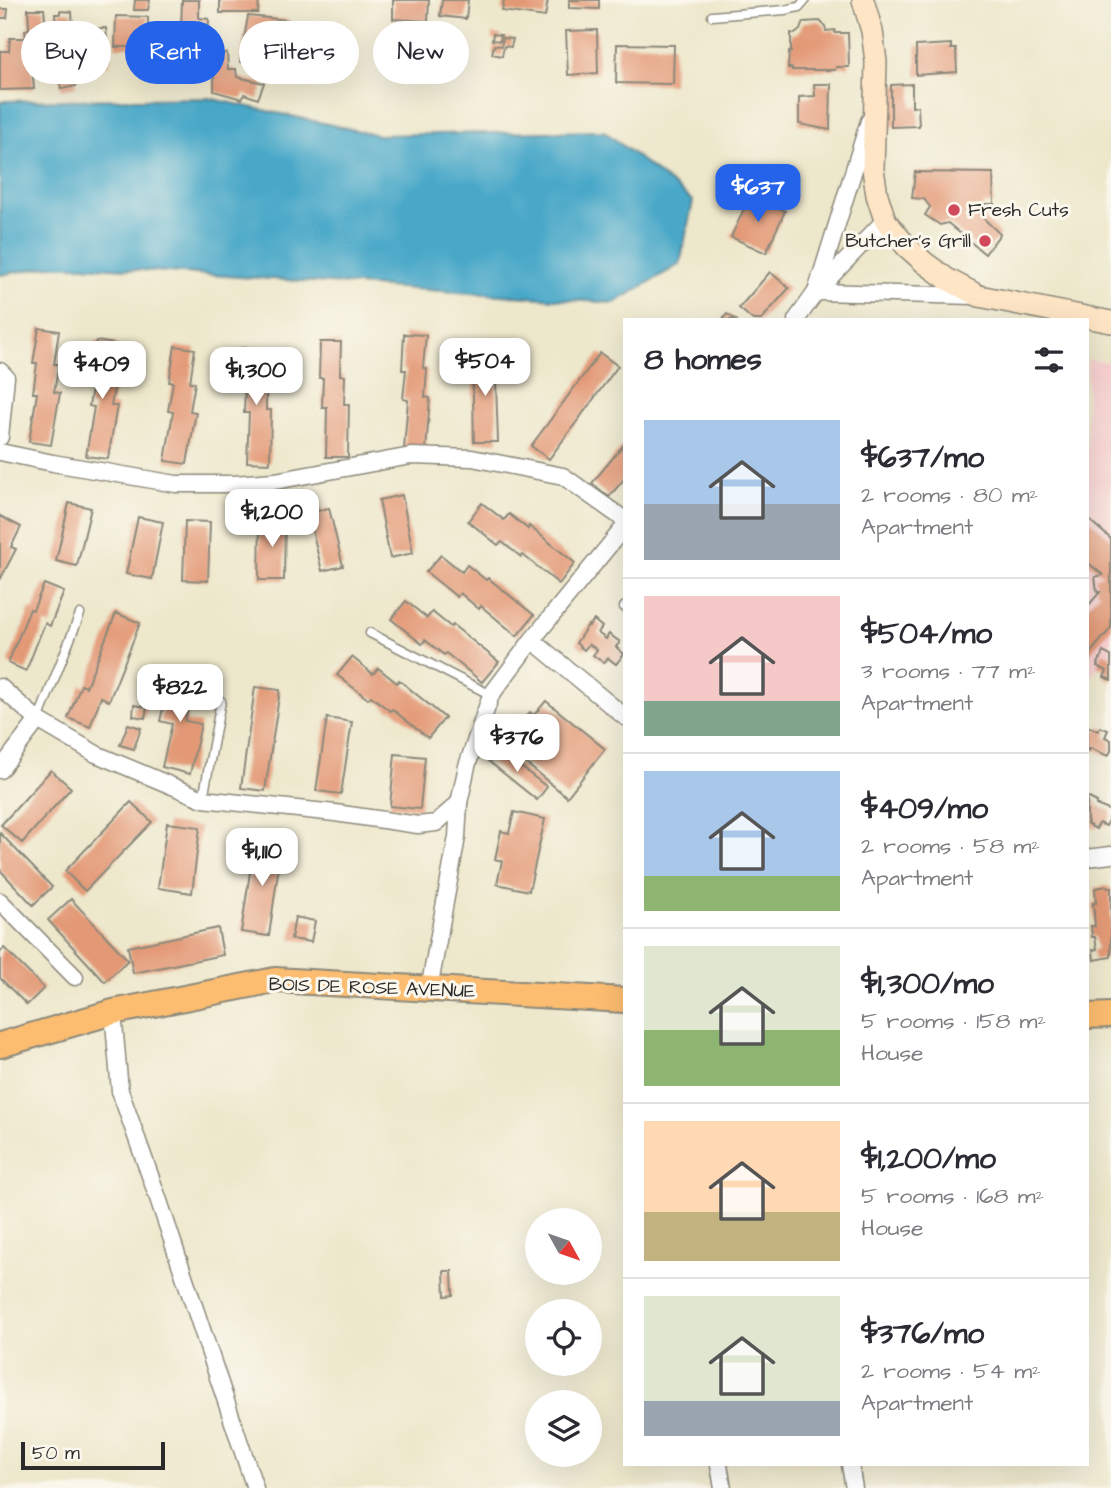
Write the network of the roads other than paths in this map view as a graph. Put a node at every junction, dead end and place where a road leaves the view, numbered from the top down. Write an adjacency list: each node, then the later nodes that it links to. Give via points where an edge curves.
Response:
1 (806, 0): 3 (lane, via 785,10)
2 (863, 0): 4 (main road, via 876,62)
3 (712, 16)
4 (874, 106): 5 (main road, via 873,169); 6 (street)
5 (885, 220): 6 (street); 7 (main road, via 925,263)
6 (816, 292): 7 (street); 8 (street)
7 (979, 296): 9 (main road)
8 (797, 318)
9 (1111, 322)
10 (0, 371): 11 (street, via 6,377)
11 (0, 437)
12 (0, 452): 13 (street, via 176,484 275,481 411,456 472,458 563,476)
13 (623, 519)
14 (623, 528): 17 (street)
15 (80, 614): 22 (lane)
16 (370, 633): 19 (lane)
17 (532, 640): 19 (street); 21 (street)
18 (0, 687): 22 (street)
19 (491, 695): 25 (street)
20 (221, 701): 24 (lane)
21 (623, 715)
22 (38, 720): 23 (street); 24 (street, via 96,754)
23 (0, 771)
24 (203, 799): 25 (street, via 418,825 436,823)
25 (459, 803): 30 (street)
26 (1111, 855): 27 (street)
27 (1089, 858)
28 (0, 901): 29 (street)
29 (75, 977)
30 (430, 984)
31 (623, 1000): 32 (main road, BOIS DE ROSE AVENUE, via 275,980)
32 (113, 1012): 35 (main road, BOIS DE ROSE AVENUE); 38 (street, via 120,1091)
33 (1111, 1015): 34 (main road)
34 (1089, 1016)
35 (0, 1045)
36 (719, 1466): 39 (street)
37 (850, 1466): 40 (street)
38 (255, 1488)
39 (723, 1488)
40 (854, 1488)

